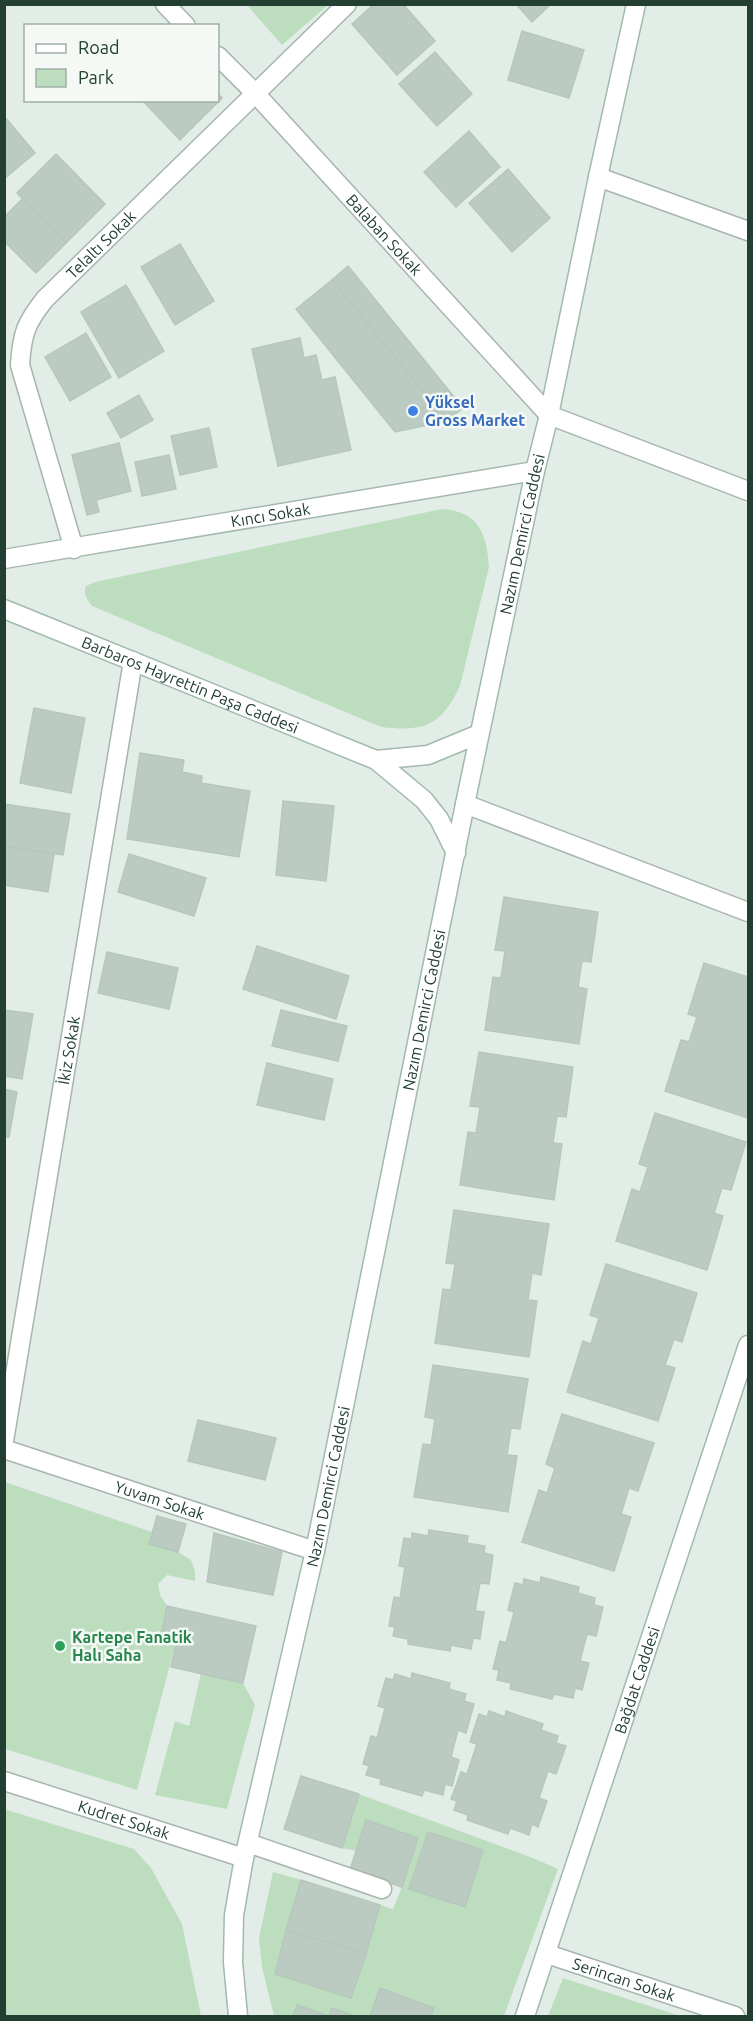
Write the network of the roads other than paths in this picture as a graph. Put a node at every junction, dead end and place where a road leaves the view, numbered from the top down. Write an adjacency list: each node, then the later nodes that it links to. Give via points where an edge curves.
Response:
1 (165, 4): 4 (main road)
2 (347, 4): 6 (main road, Telaltı Sokak)
3 (636, 4): 7 (main road, Nazım Demirci Caddesi)
4 (184, 24)
5 (219, 57): 6 (main road, Balaban Sokak)
6 (255, 93): 9 (main road, Balaban Sokak); 12 (main road, Telaltı Sokak, via 45,299 30,318 21,340 20,365)
7 (597, 177): 8 (main road); 9 (main road, Nazım Demirci Caddesi)
8 (748, 231)
9 (549, 415): 10 (main road, Nazım Demirci Caddesi); 11 (main road)
10 (535, 471): 12 (main road, Kıncı Sokak); 16 (main road, Nazım Demirci Caddesi)
11 (748, 491)
12 (74, 549): 13 (main road, Kıncı Sokak)
13 (4, 559)
14 (4, 609): 15 (main road, Barbaros Hayrettin Paşa Caddesi)
15 (133, 661): 17 (main road, Barbaros Hayrettin Paşa Caddesi); 22 (main road, İkiz Sokak)
16 (480, 734): 17 (main road, via 428,755); 18 (main road, Nazım Demirci Caddesi)
17 (376, 760): 19 (main road, via 424,800 439,819)
18 (465, 804): 19 (main road, Nazım Demirci Caddesi); 20 (main road)
19 (456, 854): 24 (main road, Nazım Demirci Caddesi)
20 (748, 912)
21 (748, 1345): 28 (main road, Bağdat Caddesi)
22 (4, 1441)
23 (4, 1449): 24 (main road, Yuvam Sokak)
24 (315, 1551): 26 (main road, Nazım Demirci Caddesi)
25 (4, 1781): 26 (main road, Kudret Sokak)
26 (246, 1850): 27 (main road, Kudret Sokak); 29 (main road, Nazım Demirci Caddesi, via 234,1915)
27 (382, 1889)
28 (547, 1954): 30 (main road, Bağdat Caddesi); 31 (main road, Serincan Sokak)
29 (238, 2016)
30 (525, 2016)
31 (735, 2016)

